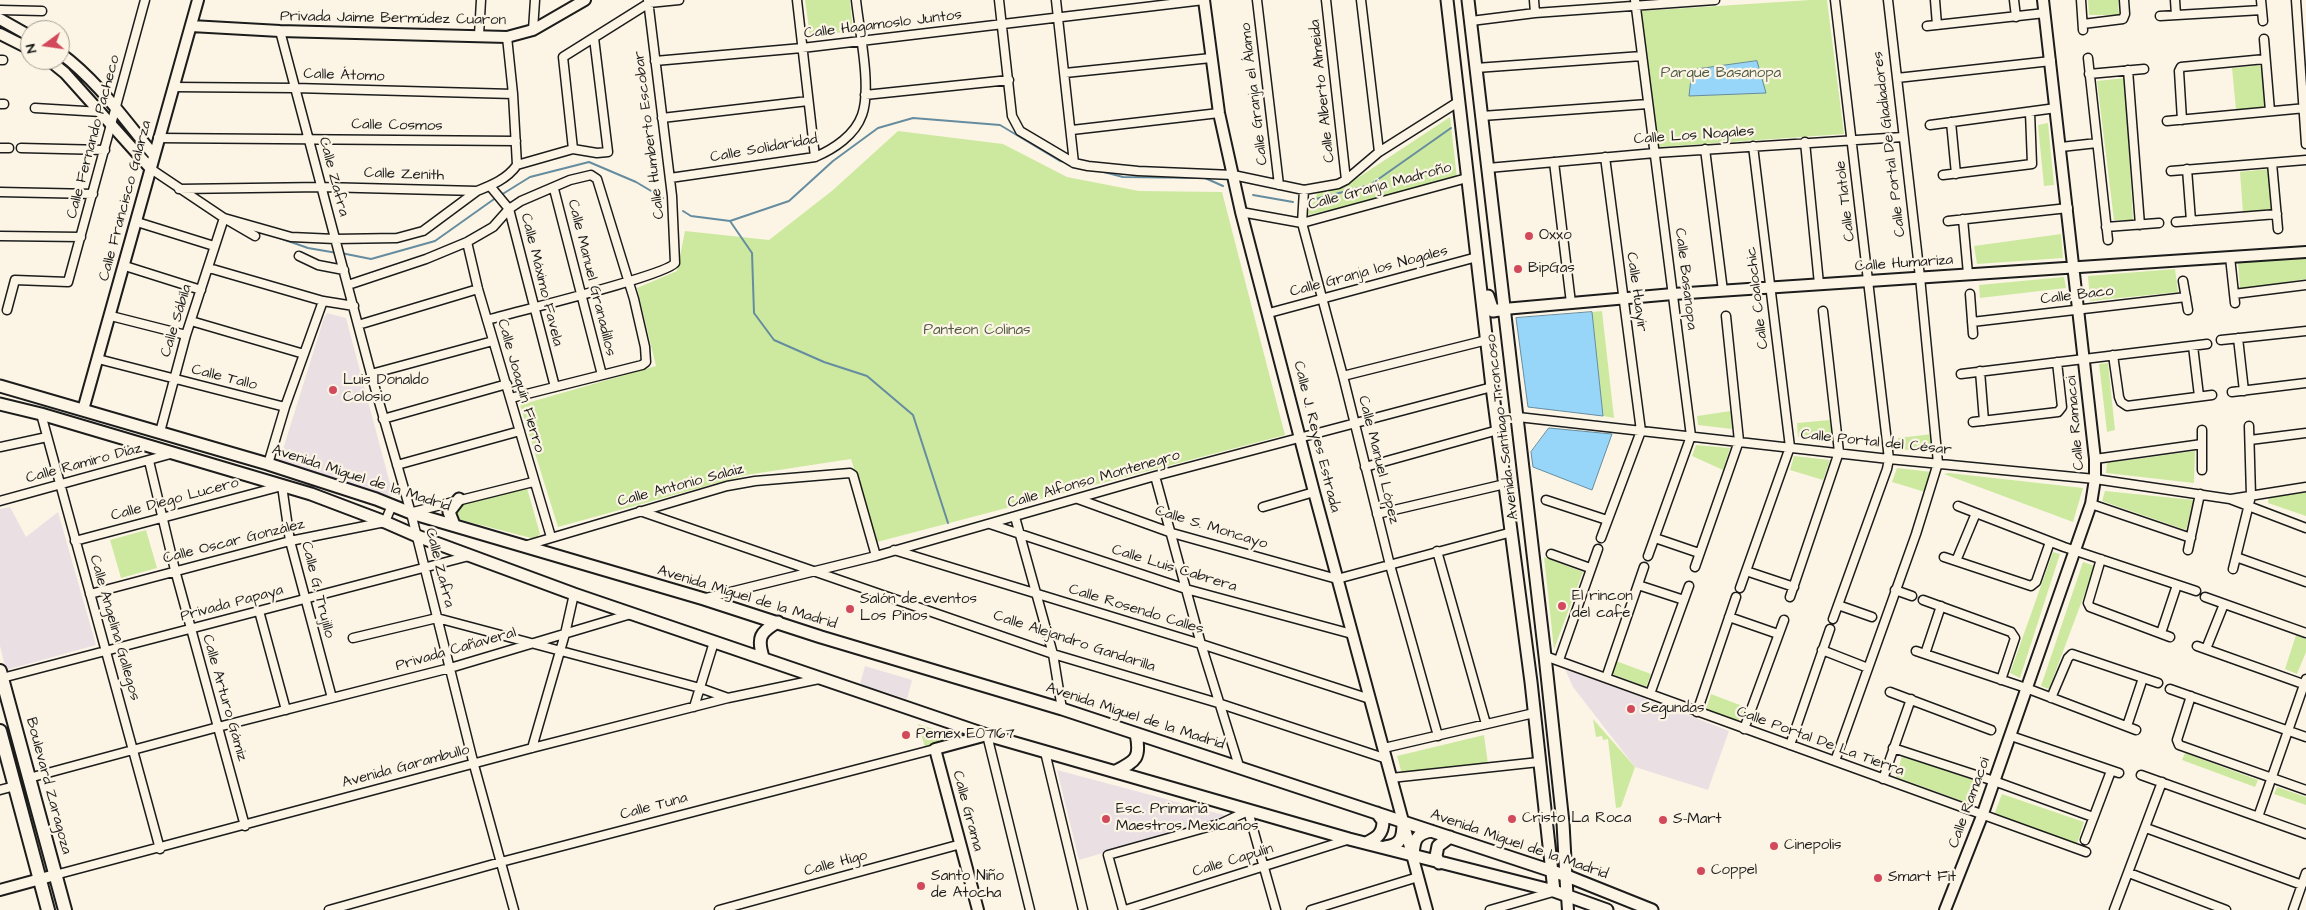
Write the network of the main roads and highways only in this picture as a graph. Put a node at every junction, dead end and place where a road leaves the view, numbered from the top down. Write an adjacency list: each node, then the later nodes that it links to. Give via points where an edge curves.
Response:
1 (1447, 0): 3 (main road, Avenida Santiago Troncoso)
2 (1468, 0): 4 (main road, Avenida Santiago Troncoso)
3 (1475, 241): 4 (main road, via 1480,249 1490,308 1494,312); 12 (main road, Avenida Santiago Troncoso)
4 (1504, 309): 15 (main road, Avenida Santiago Troncoso)
5 (0, 386): 8 (main road, Avenida Miguel de la Madrid, via 268,464)
6 (0, 404): 10 (main road, Avenida Miguel de la Madrid, via 311,494 574,594)
7 (459, 499): 8 (main road, via 449,512)
8 (454, 525): 9 (main road, Avenida Miguel de la Madrid)
9 (778, 622): 10 (main road, via 762,634); 14 (main road, Avenida Miguel de la Madrid, via 1062,708)
10 (763, 657): 16 (main road, Avenida Miguel de la Madrid, via 987,735)
11 (1, 675): 30 (main road, Boulevard Zaragoza)
12 (1531, 682): 15 (main road, via 1538,691 1543,740 1548,746); 25 (main road, Avenida Santiago Troncoso)
13 (0, 731): 29 (main road)
14 (1136, 734): 16 (main road, via 1136,757); 17 (main road, Avenida Miguel de la Madrid)
15 (1555, 745): 26 (main road, Avenida Santiago Troncoso)
16 (1116, 772): 21 (main road, Avenida Miguel de la Madrid)
17 (1377, 813): 18 (main road, Avenida Miguel de la Madrid); 21 (main road, via 1383,821 1381,833)
18 (1403, 821): 19 (main road, Avenida Miguel de la Madrid); 22 (main road, via 1401,841 1394,846)
19 (1431, 831): 20 (main road, Avenida Miguel de la Madrid); 23 (main road, via 1421,833 1414,840)
20 (1450, 837): 24 (main road, via 1438,846 1436,856); 25 (main road, Avenida Miguel de la Madrid)
21 (1366, 843): 22 (main road, Avenida Miguel de la Madrid)
22 (1380, 847): 23 (main road, Avenida Miguel de la Madrid)
23 (1413, 856): 24 (main road, Avenida Miguel de la Madrid)
24 (1439, 863): 27 (main road, Avenida Miguel de la Madrid)
25 (1552, 872): 26 (main road, Avenida Miguel de la Madrid); 27 (main road)
26 (1567, 876): 28 (main road); 32 (main road, Avenida Miguel de la Madrid)
27 (1554, 891): 28 (main road, Avenida Miguel de la Madrid)
28 (1566, 896): 31 (main road, Avenida Miguel de la Madrid)
29 (48, 910)
30 (65, 910)
31 (1607, 910)
32 (1652, 910)

